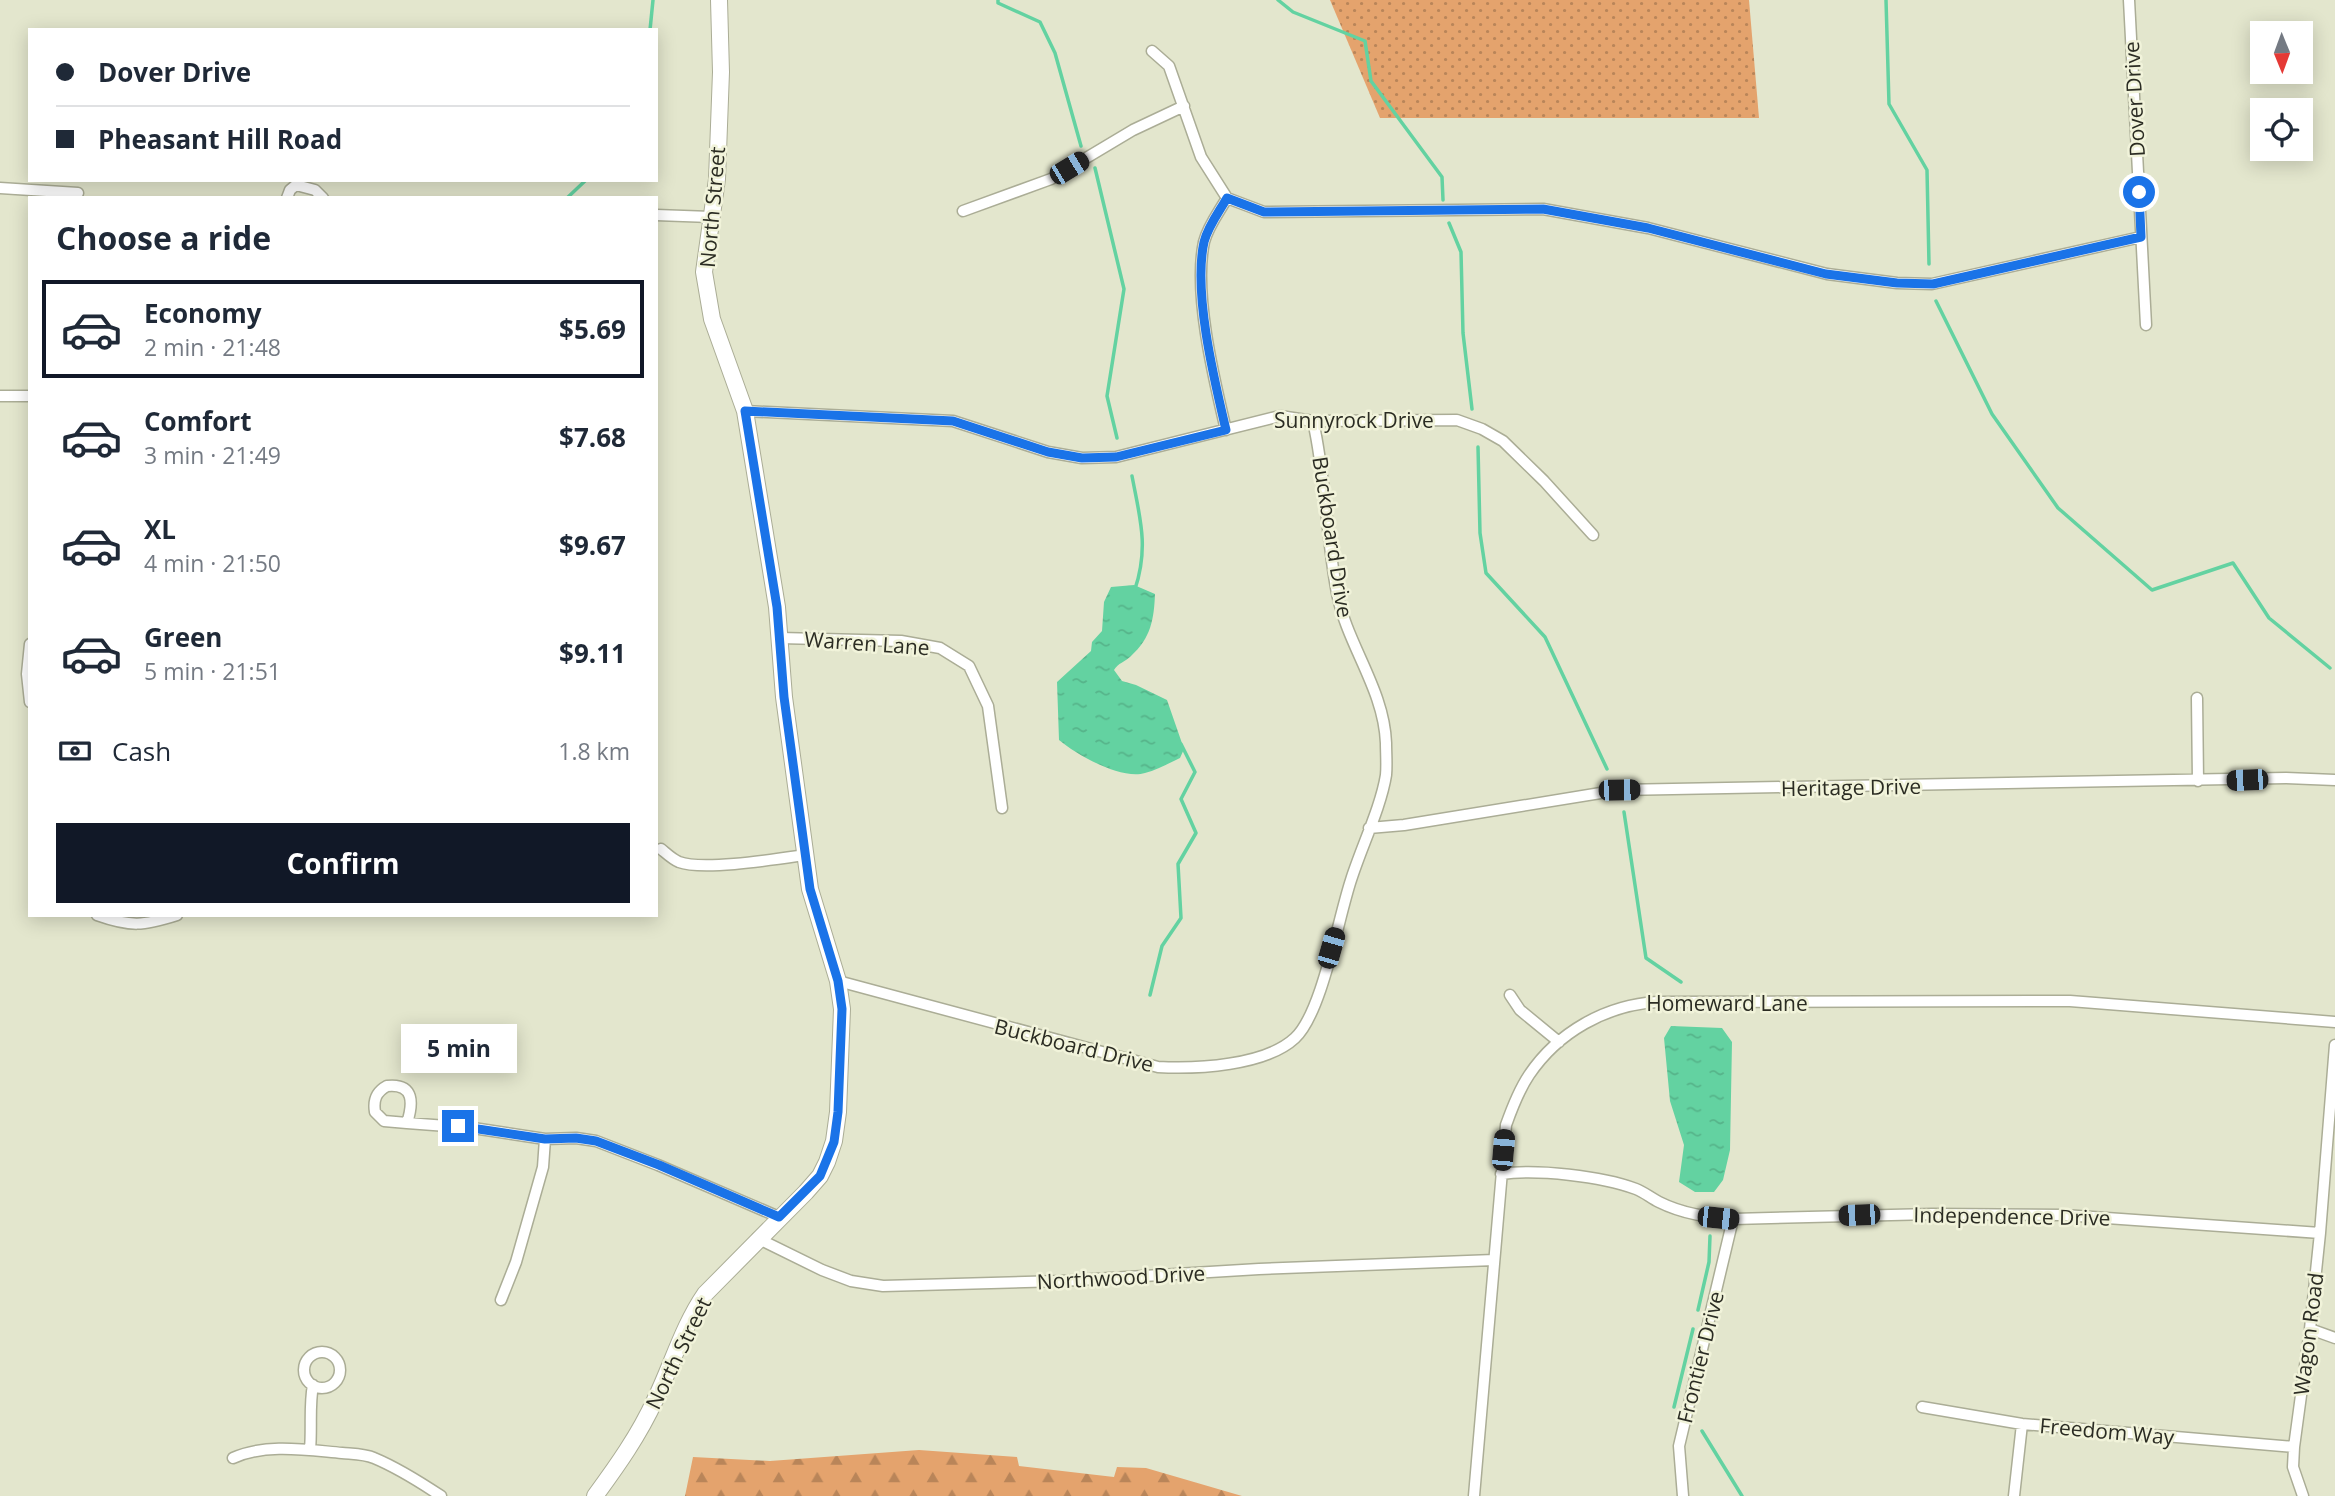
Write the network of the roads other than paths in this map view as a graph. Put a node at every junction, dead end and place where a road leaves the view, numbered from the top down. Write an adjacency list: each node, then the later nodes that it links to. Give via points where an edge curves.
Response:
1 (719, 0): 12 (street, North Street, via 717,180)
2 (2129, 0): 13 (street, Dover Drive)
3 (1152, 51): 4 (street, via 1169,66)
4 (1184, 106): 9 (street, via 1201,157); 10 (street, via 1051,179)
5 (0, 188): 6 (street)
6 (78, 192)
7 (287, 196): 8 (street, via 296,185)
8 (321, 196)
9 (1227, 198): 13 (street, via 1264,212 1543,209 1648,228 1826,274 1897,283 1933,284); 19 (street, via 1208,230 1201,271)
10 (963, 211)
11 (658, 215): 12 (street)
12 (710, 217): 17 (street, North Street, via 704,272 710,311)
13 (2141, 237): 14 (street, Dover Drive)
14 (2146, 324)
15 (0, 396): 16 (street)
16 (28, 396)
17 (745, 411): 19 (street, Sunnyrock Drive, via 953,421 1048,452 1082,458 1116,457); 21 (street, North Street)
18 (1313, 421): 19 (street, Sunnyrock Drive, via 1279,416); 20 (street, Sunnyrock Drive, via 1457,420 1482,429 1520,457); 28 (street, Buckboard Drive, via 1337,594 1347,629 1377,695 1386,740 1386,775)
19 (1226, 430)
20 (1593, 535)
21 (780, 638): 27 (street, Warren Lane, via 901,641 940,648 969,666 988,706); 30 (street, North Street)
22 (28, 664): 23 (street)
23 (28, 683)
24 (2197, 698): 26 (street)
25 (2335, 780): 26 (street, Heritage Drive)
26 (2199, 781): 28 (street, Heritage Drive, via 1619,790)
27 (1002, 808)
28 (1369, 828): 33 (street, Buckboard Drive, via 1312,1009 1295,1038 1261,1056 1198,1068 1158,1067)
29 (661, 849): 30 (street, via 677,861 694,865)
30 (805, 855): 33 (street, North Street, via 814,909)
31 (102, 917): 32 (street, via 146,926)
32 (171, 917)
33 (838, 981): 41 (street, North Street, via 842,1009 834,1142 820,1176)
34 (1510, 995): 36 (street, via 1520,1010)
35 (2335, 1022): 36 (street, Homeward Lane, via 2070,1000 1657,1002 1605,1012)
36 (1559, 1042): 40 (street, Homeward Lane, via 1528,1076 1517,1098 1506,1125)
37 (2335, 1045): 43 (street, Wagon Road)
38 (407, 1123): 39 (street)
39 (545, 1139): 41 (street, via 576,1138 617,1148); 46 (street, via 543,1167)
40 (1501, 1174): 42 (street, Independence Drive, via 1526,1171 1612,1181 1684,1212); 45 (street, Homeward Lane)
41 (779, 1217): 44 (street, North Street)
42 (1733, 1219): 43 (street, Independence Drive, via 2064,1215); 58 (street, Frontier Drive, via 1679,1446)
43 (2320, 1233): 47 (street, Wagon Road)
44 (757, 1238): 45 (street, Northwood Drive, via 851,1282 894,1286); 56 (street, North Street, via 694,1310 639,1432)
45 (1493, 1260): 57 (street, Homeward Lane)
46 (501, 1300)
47 (2310, 1329): 48 (street); 52 (street, Wagon Road)
48 (2335, 1338)
49 (313, 1385): 53 (street)
50 (1922, 1407): 51 (street, Freedom Way)
51 (2022, 1423): 52 (street, Freedom Way); 59 (street)
52 (2294, 1447): 60 (street, Wagon Road, via 2293,1467)
53 (310, 1450): 54 (street, via 258,1450); 55 (street, via 372,1456)
54 (233, 1458)
55 (441, 1496)
56 (595, 1496)
57 (1474, 1496)
58 (1683, 1496)
59 (2014, 1496)
60 (2303, 1496)

